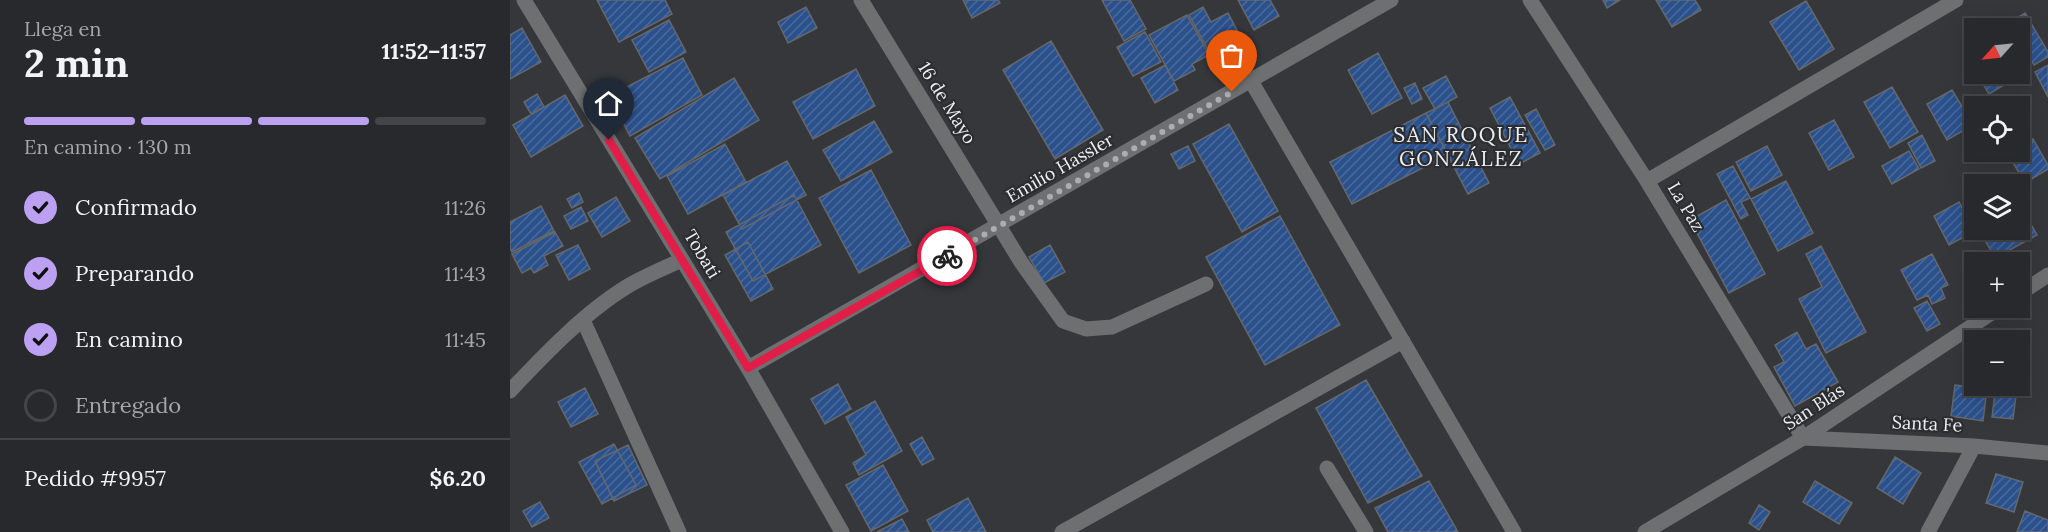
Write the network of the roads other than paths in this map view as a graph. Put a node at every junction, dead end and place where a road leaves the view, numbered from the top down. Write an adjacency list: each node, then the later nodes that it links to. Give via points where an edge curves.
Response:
1 (524, 0): 9 (street, Tobati)
2 (861, 0): 8 (street, 16 de Mayo)
3 (1391, 0): 6 (street, Emilio Hassler)
4 (1530, 0): 7 (street, La Paz)
5 (1956, 0): 7 (street)
6 (1251, 81): 8 (street, Emilio Hassler); 15 (street)
7 (1647, 181): 18 (street, La Paz)
8 (999, 226): 11 (street, 16 de Mayo, via 1063,321 1086,329 1112,327); 16 (street, Emilio Hassler)
9 (682, 260): 14 (street, via 628,286); 16 (street, Tobati)
10 (2048, 275): 12 (street)
11 (1206, 284)
12 (2030, 287)
13 (1984, 318): 18 (street, San Blás)
14 (583, 320): 17 (street); 22 (street)
15 (1403, 341): 24 (street); 26 (street)
16 (748, 368): 23 (street, Tobati)
17 (510, 390)
18 (1803, 438): 19 (street, Santa Fe); 27 (street, San Blás)
19 (1974, 446): 20 (street, Santa Fe); 28 (street)
20 (2048, 453)
21 (1327, 468): 25 (street)
22 (679, 532)
23 (842, 532)
24 (1062, 532)
25 (1366, 532)
26 (1514, 532)
27 (1646, 532)
28 (1928, 532)

